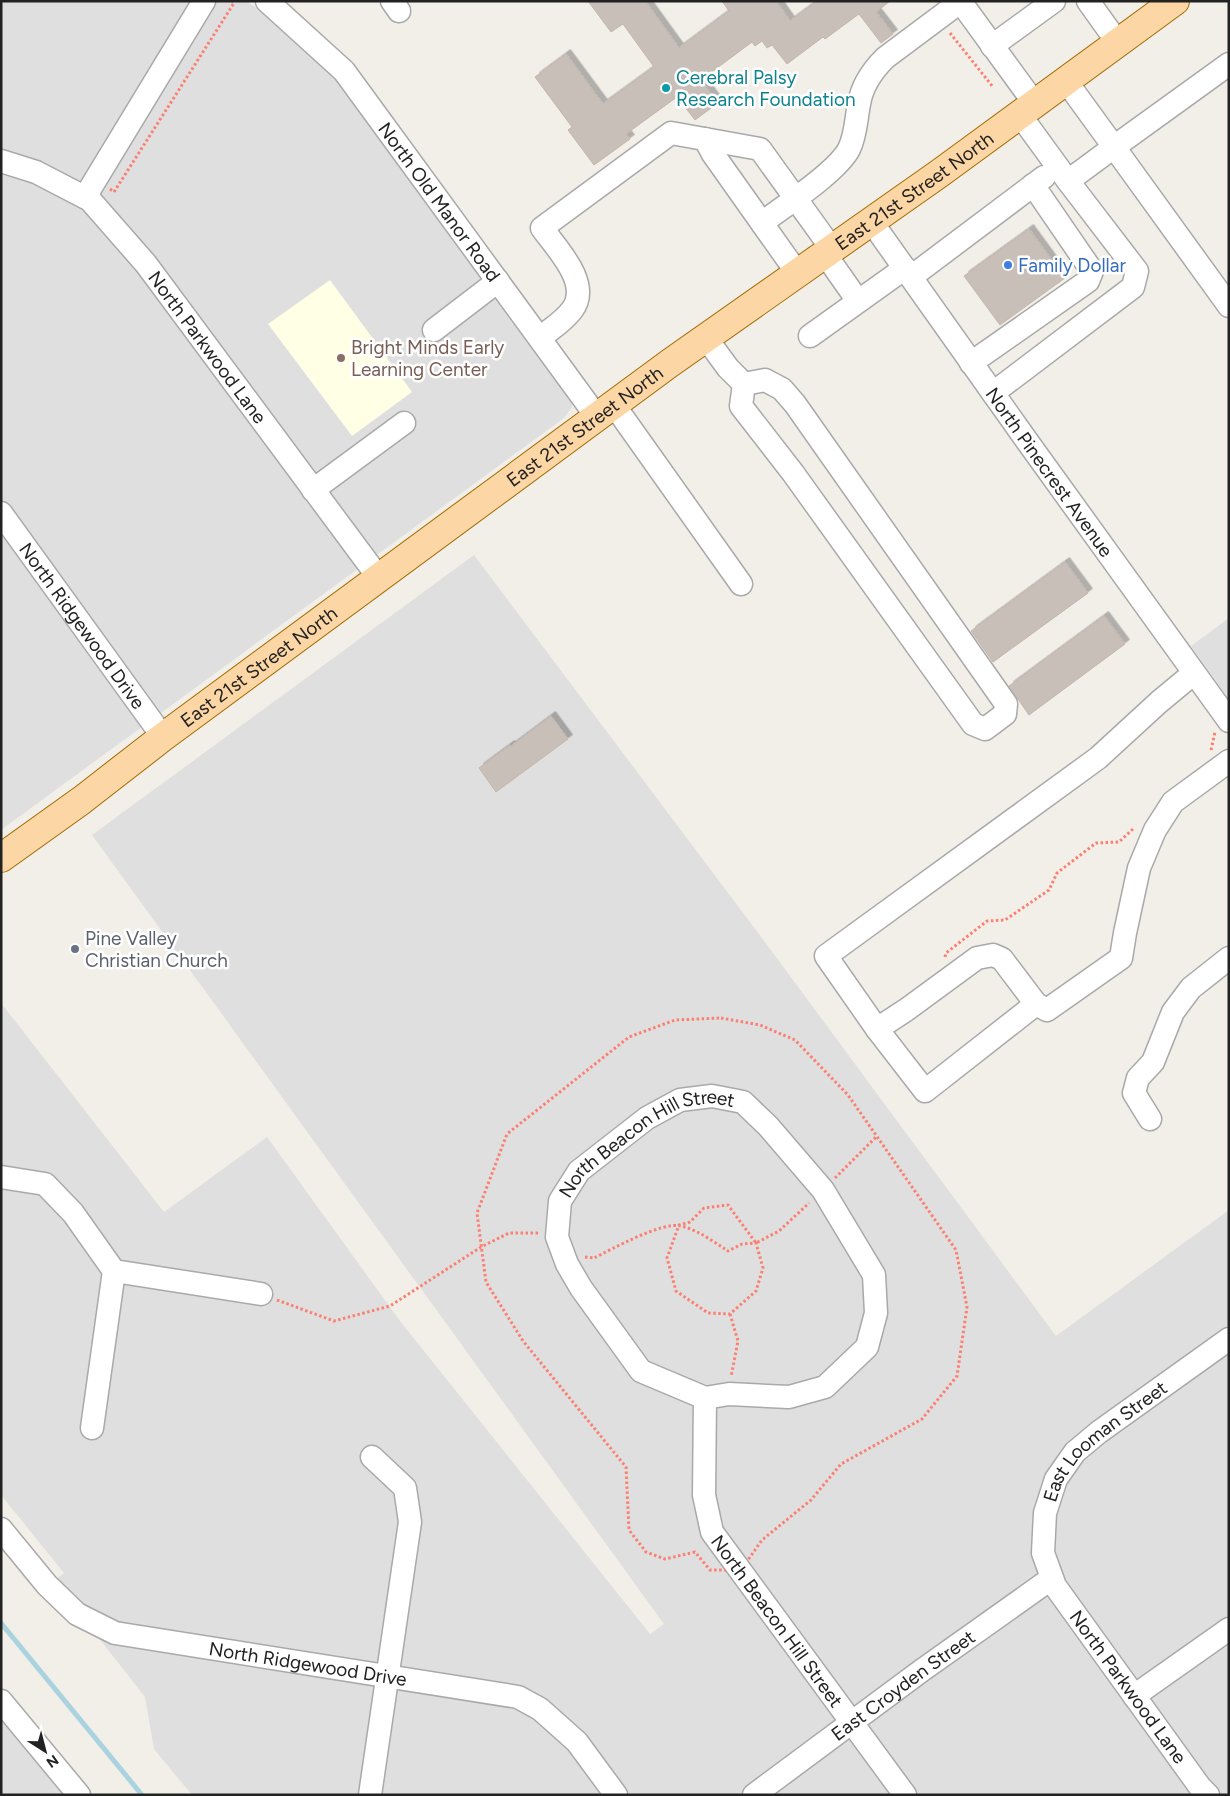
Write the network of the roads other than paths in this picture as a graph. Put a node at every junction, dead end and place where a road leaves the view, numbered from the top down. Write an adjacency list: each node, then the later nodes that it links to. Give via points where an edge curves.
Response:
1 (204, 1): 17 (street)
2 (266, 1): 24 (street, North Old Manor Road, via 344,71)
3 (960, 1): 8 (street); 18 (street, via 876,67 867,79 859,102 849,149 840,161)
4 (1054, 1): 8 (street)
5 (1088, 1): 7 (street)
6 (1175, 1): 7 (main road, East 21st Street North)
7 (1118, 43): 10 (main road, East 21st Street North)
8 (992, 46): 11 (street)
9 (1229, 64): 13 (street)
10 (1066, 81): 11 (main road, East 21st Street North); 13 (street)
11 (1027, 109): 15 (street); 19 (main road, East 21st Street North)
12 (704, 140): 18 (street, via 760,149); 20 (street); 29 (street, via 671,133 542,228 575,274 579,288 573,309)
13 (1114, 147): 15 (street); 26 (street)
14 (1, 160): 17 (street, North Parkwood Lane, via 36,172)
15 (1063, 174): 16 (street); 33 (street, via 1137,271 1133,287)
16 (1032, 186): 22 (street); 31 (street, via 1092,271 1088,281)
17 (85, 197): 36 (street, North Parkwood Lane, via 146,264)
18 (796, 198): 20 (street); 21 (street)
19 (871, 221): 21 (main road, East 21st Street North); 22 (street, North Pinecrest Avenue)
20 (762, 223): 23 (street)
21 (828, 252): 23 (main road, East 21st Street North); 25 (street)
22 (908, 273): 25 (street); 31 (street, North Pinecrest Avenue)
23 (798, 274): 30 (main road, East 21st Street North)
24 (498, 281): 27 (street); 29 (street, North Old Manor Road)
25 (858, 301): 28 (street)
26 (1229, 306)
27 (434, 330)
28 (810, 336)
29 (540, 338): 34 (street, North Old Manor Road)
30 (706, 338): 32 (street); 34 (main road, East 21st Street North)
31 (971, 363): 33 (street, North Pinecrest Avenue)
32 (744, 384): 32 (street, via 765,380 782,389 795,404 1006,704 1005,714 985,729 973,724 793,473 741,406)
33 (993, 393): 40 (street, North Pinecrest Avenue)
34 (606, 411): 38 (main road, East 21st Street North); 39 (street, North Old Manor Road)
35 (404, 423): 36 (street)
36 (313, 490): 38 (street, North Parkwood Lane)
37 (1, 513): 42 (street, North Ridgewood Drive)
38 (378, 578): 42 (main road, East 21st Street North)
39 (741, 584)
40 (1194, 673): 41 (street, North Pinecrest Avenue); 47 (street, via 1098,758 826,956)
41 (1222, 725)
42 (163, 737): 44 (main road, East 21st Street North)
43 (1219, 757): 46 (street, via 1174,802 1155,830 1140,868 1122,958 1047,1010)
44 (1, 858)
45 (1229, 958): 48 (street, via 1191,988 1173,1012 1153,1062 1138,1078 1134,1092)
46 (1036, 1004): 47 (street, via 1002,959 993,955 978,958); 47 (street, via 925,1091)
47 (877, 1029)
48 (1150, 1119)
49 (1, 1176): 50 (street, via 45,1184 73,1212)
50 (114, 1271): 51 (street); 54 (street)
51 (261, 1294)
52 (1229, 1339): 57 (street, East Looman Street, via 1075,1452 1056,1479 1045,1513 1043,1553)
53 (705, 1398): 53 (street, North Beacon Hill Street, via 641,1371 581,1288 567,1264 557,1236 560,1201 579,1171 647,1118 680,1100 712,1096 743,1102 823,1190 874,1275 876,1313 867,1347 825,1388 789,1398 729,1394); 62 (street, North Beacon Hill Street, via 704,1495 712,1532)
54 (92, 1428)
55 (372, 1457): 59 (street, via 405,1488 410,1522)
56 (1, 1529): 59 (street, North Ridgewood Drive, via 47,1585 77,1614 115,1633)
57 (1052, 1578): 60 (street, North Parkwood Lane, via 1054,1586); 62 (street, East Croyden Street)
58 (1229, 1629): 60 (street)
59 (388, 1675): 64 (street); 65 (street, North Ridgewood Drive, via 518,1697 540,1709 577,1742)
60 (1134, 1696): 68 (street, North Parkwood Lane)
61 (1, 1700): 63 (street)
62 (852, 1723): 66 (street, East Croyden Street); 67 (street, North Beacon Hill Street)
63 (79, 1795)
64 (370, 1795)
65 (616, 1795)
66 (754, 1795)
67 (905, 1795)
68 (1208, 1795)

